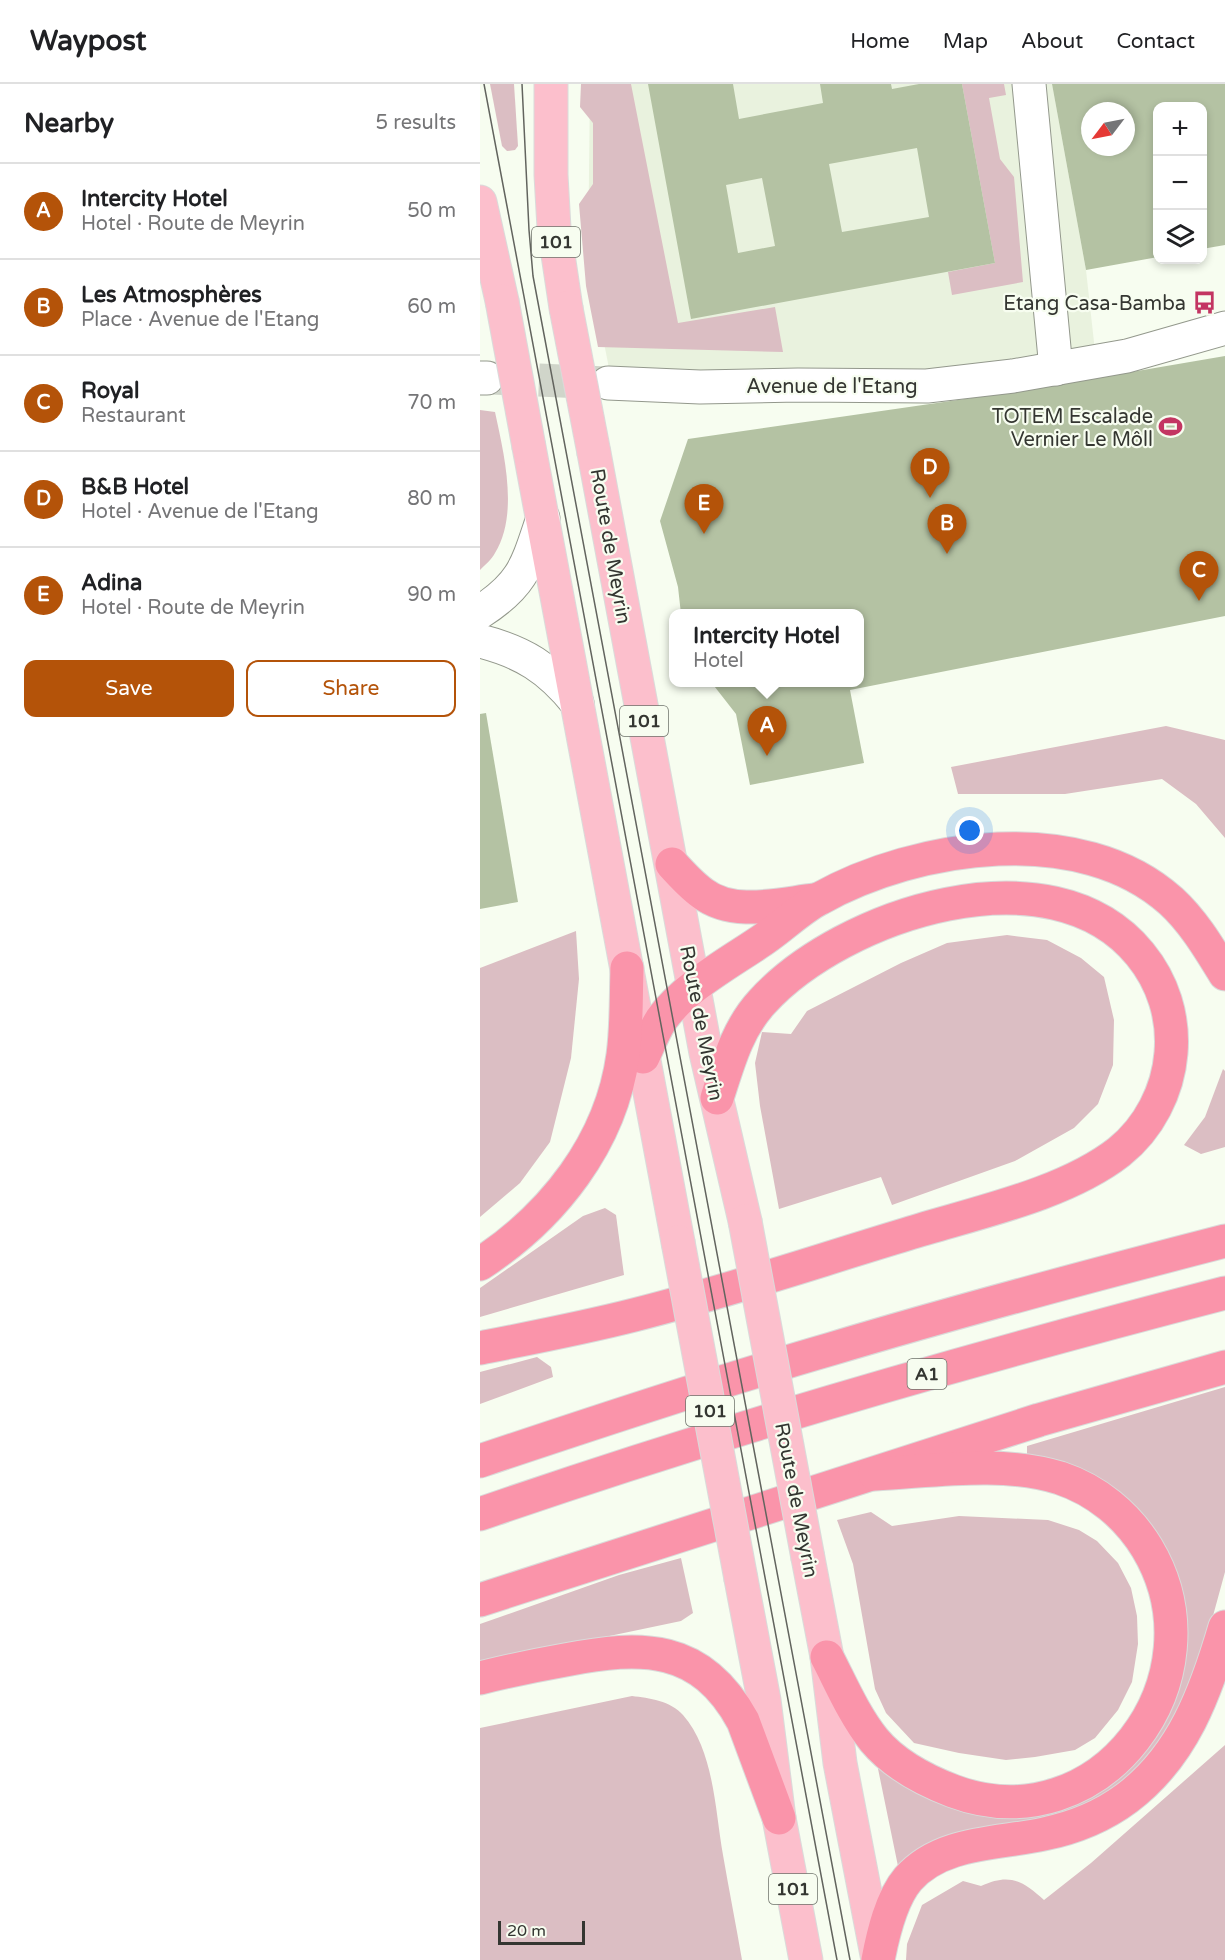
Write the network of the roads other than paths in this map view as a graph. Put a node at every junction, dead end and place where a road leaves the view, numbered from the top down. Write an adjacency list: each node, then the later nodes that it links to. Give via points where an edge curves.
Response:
1 (550, 84): 11 (main road, Route de Meyrin / 101, bridge, via 551,175 566,308)
2 (1029, 84): 5 (street)
3 (480, 201): 7 (main road, 101, bridge)
4 (1225, 328): 5 (street, Avenue de l'Etang, via 1127,356)
5 (1056, 369): 6 (street, Avenue de l'Etang, via 927,386 700,387)
6 (608, 383)
7 (543, 518): 8 (street, via 528,562 513,587); 10 (main road, 101)
8 (480, 612)
9 (480, 641): 10 (street, via 516,652 538,664)
10 (577, 703): 13 (main road, 101)
11 (672, 864): 12 (highway, via 703,894 727,905 748,907); 15 (main road, Route de Meyrin / 101)
12 (817, 900): 14 (highway, via 890,869 944,856 1009,849 1076,855 1113,865 1170,900 1195,928); 15 (highway)
13 (627, 968): 16 (main road, 101); 20 (highway, via 621,1064 609,1111 591,1148 565,1189 546,1209)
14 (1225, 974)
15 (694, 988): 16 (highway, via 661,1020); 17 (main road, Route de Meyrin / 101)
16 (643, 1057): 32 (main road, 101, bridge, via 764,1700)
17 (717, 1098): 23 (highway, via 741,1030 762,1002 793,974 862,932 893,919 959,902 1033,900 1071,908 1102,922 1125,938 1144,959 1160,985 1171,1029 1167,1078 1156,1107 1122,1150 1077,1178 992,1208 634,1315); 30 (main road, Route de Meyrin / 101, bridge, via 745,1221)
18 (1225, 1224): 21 (highway)
19 (1225, 1241): 21 (highway)
20 (480, 1264)
21 (1080, 1279): 25 (highway, via 831,1349)
22 (1225, 1293): 27 (highway, A1, via 844,1398)
23 (480, 1348)
24 (1225, 1367): 26 (highway, via 1039,1420)
25 (480, 1461)
26 (875, 1474): 28 (highway); 30 (highway, via 1011,1469 1058,1478 1092,1493 1133,1527 1162,1576 1173,1631 1168,1679 1142,1733 1112,1763 1062,1792 1007,1802 945,1788 922,1778 888,1754 858,1716)
27 (480, 1514)
28 (480, 1600)
29 (1225, 1627): 34 (highway, via 1186,1731 1168,1760 1148,1781 1126,1799 1077,1825 958,1849 921,1867 901,1890 883,1932)
30 (827, 1657): 34 (main road, Route de Meyrin / 101, via 840,1763)
31 (480, 1678): 32 (highway, via 624,1651 658,1653 685,1662 711,1678 736,1709)
32 (779, 1818): 33 (main road, 101)
33 (806, 1960)
34 (878, 1960)

